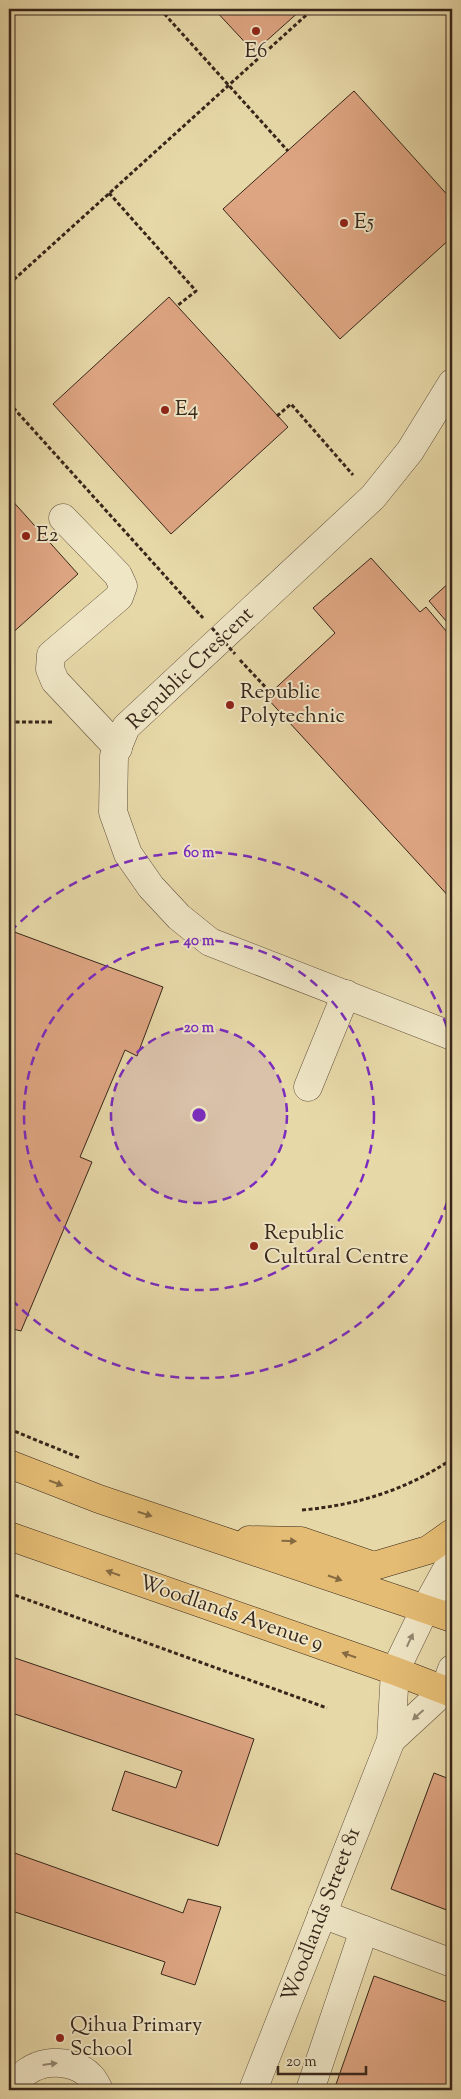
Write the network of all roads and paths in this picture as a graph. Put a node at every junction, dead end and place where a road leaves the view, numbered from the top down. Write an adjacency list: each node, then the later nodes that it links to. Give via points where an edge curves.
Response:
1 (160, 9): 3 (path)
2 (313, 9): 3 (path)
3 (230, 86): 4 (path); 5 (path)
4 (288, 151)
5 (109, 193): 6 (path); 7 (path, via 196,291)
6 (9, 284)
7 (177, 306)
8 (452, 382): 11 (street, Republic Crescent, via 410,451)
9 (9, 403): 13 (path, bridge)
10 (278, 416): 11 (path, via 291,404)
11 (373, 497): 16 (street, Republic Crescent, via 126,727)
12 (63, 518): 14 (street, via 118,575 124,586 119,597 51,655 50,669 55,681)
13 (270, 692)
14 (88, 717): 15 (path, via 61,722); 16 (street)
15 (9, 722)
16 (118, 748): 17 (street, Republic Crescent, via 114,756 113,812 128,854 151,887 179,917 210,942)
17 (346, 994): 18 (street, Republic Crescent); 19 (street)
18 (452, 1036)
19 (308, 1087)
20 (9, 1429): 21 (path)
21 (82, 1459)
22 (452, 1459): 24 (path, via 428,1475 380,1496)
23 (9, 1464): 27 (main road, one-way to 27, via 98,1499)
24 (296, 1511)
25 (452, 1533): 27 (main road, one-way to 25, via 302,1541 374,1566 428,1550)
26 (9, 1536): 32 (main road, Woodlands Avenue 9, one-way to 26)
27 (223, 1540): 30 (main road, one-way to 30)
28 (452, 1560): 30 (street)
29 (9, 1592): 34 (path)
30 (425, 1609): 31 (main road); 32 (street, one-way to 30)
31 (452, 1618)
32 (396, 1671): 33 (main road, Woodlands Avenue 9); 35 (street, Woodlands Street 81)
33 (450, 1684): 35 (street, Woodlands Street 81, one-way to 35)
34 (327, 1708)
35 (391, 1740): 36 (street, Woodlands Street 81)
36 (322, 1914): 37 (street); 41 (street, Woodlands Street 81)
37 (364, 1930): 38 (street); 42 (street)
38 (452, 1963)
39 (13, 2090): 40 (street, one-way to 40, via 32,2068 52,2062 73,2065 91,2077)
40 (99, 2090)
41 (253, 2090)
42 (310, 2090)

